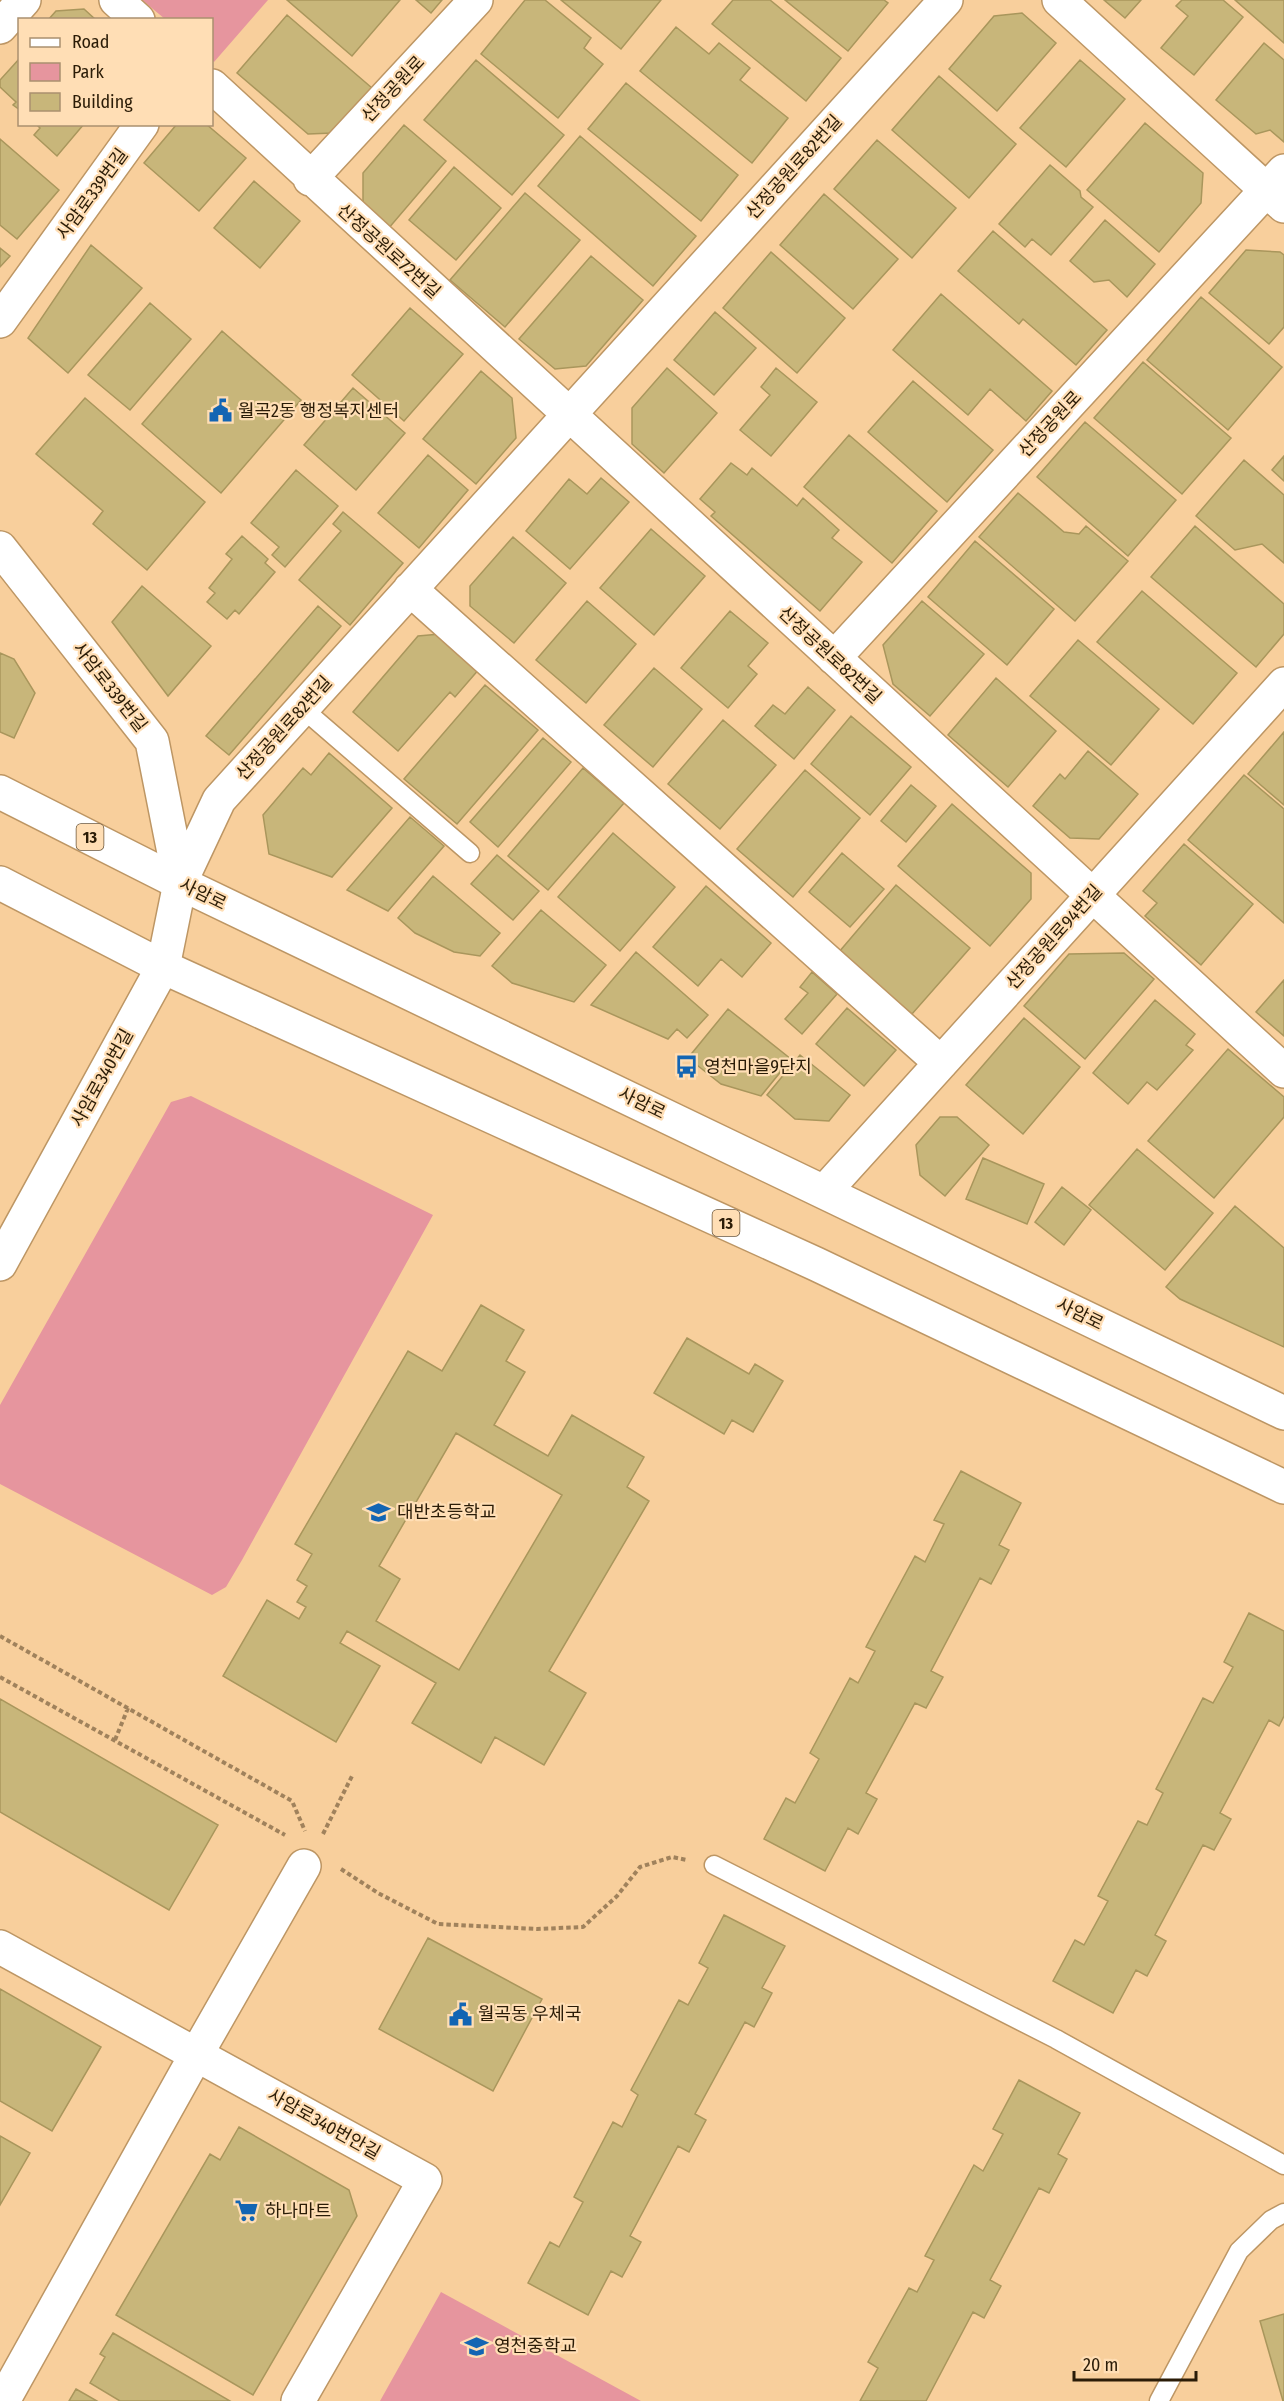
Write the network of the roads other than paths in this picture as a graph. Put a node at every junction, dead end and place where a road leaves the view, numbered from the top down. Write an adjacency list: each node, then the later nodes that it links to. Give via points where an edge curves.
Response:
1 (24, 0): 7 (street)
2 (116, 0): 6 (street)
3 (476, 0): 10 (street, 산정공원로)
4 (946, 0): 13 (street, 산정공원로82번길)
5 (1059, 0): 11 (street, 산정공원로)
6 (136, 18)
7 (0, 27)
8 (213, 87): 10 (street, 산정공원로72번길)
9 (141, 126): 12 (street, 사암로339번길)
10 (310, 178): 13 (street, 산정공원로72번길)
11 (1278, 189): 16 (street, 산정공원로)
12 (0, 321)
13 (568, 414): 15 (street, 산정공원로82번길); 16 (street, 산정공원로82번길)
14 (0, 548): 22 (street, 사암로339번길, via 152,741)
15 (410, 589): 18 (street, 산정공원로82번길); 25 (street)
16 (834, 658): 23 (street, 산정공원로82번길)
17 (1284, 684): 23 (street, 산정공원로94번길)
18 (302, 708): 20 (lane); 22 (street, 산정공원로82번길, via 219,800)
19 (0, 792): 22 (street, 사암로 / 13)
20 (470, 853)
21 (0, 883): 24 (street, 13)
22 (180, 883): 24 (street, 사암로340번길); 27 (street, 사암로 / 13)
23 (1093, 895): 25 (street, 산정공원로94번길); 26 (street, 산정공원로82번길)
24 (164, 967): 28 (street, 사암로340번길); 30 (street, 13, via 816,1264)
25 (941, 1063): 27 (street, 산정공원로94번길)
26 (1284, 1071)
27 (825, 1191): 29 (street, 사암로 / 13)
28 (0, 1264)
29 (1284, 1413)
30 (1284, 1487)
31 (309, 1859): 34 (street)
32 (714, 1865): 35 (lane, via 1056,2039)
33 (0, 1947): 34 (street, 사암로340번안길)
34 (196, 2055): 37 (street); 38 (street, 사암로340번안길, via 425,2180)
35 (1284, 2165)
36 (1284, 2213): 39 (lane, via 1271,2220 1239,2251)
37 (3, 2401)
38 (298, 2401)
39 (1159, 2401)

